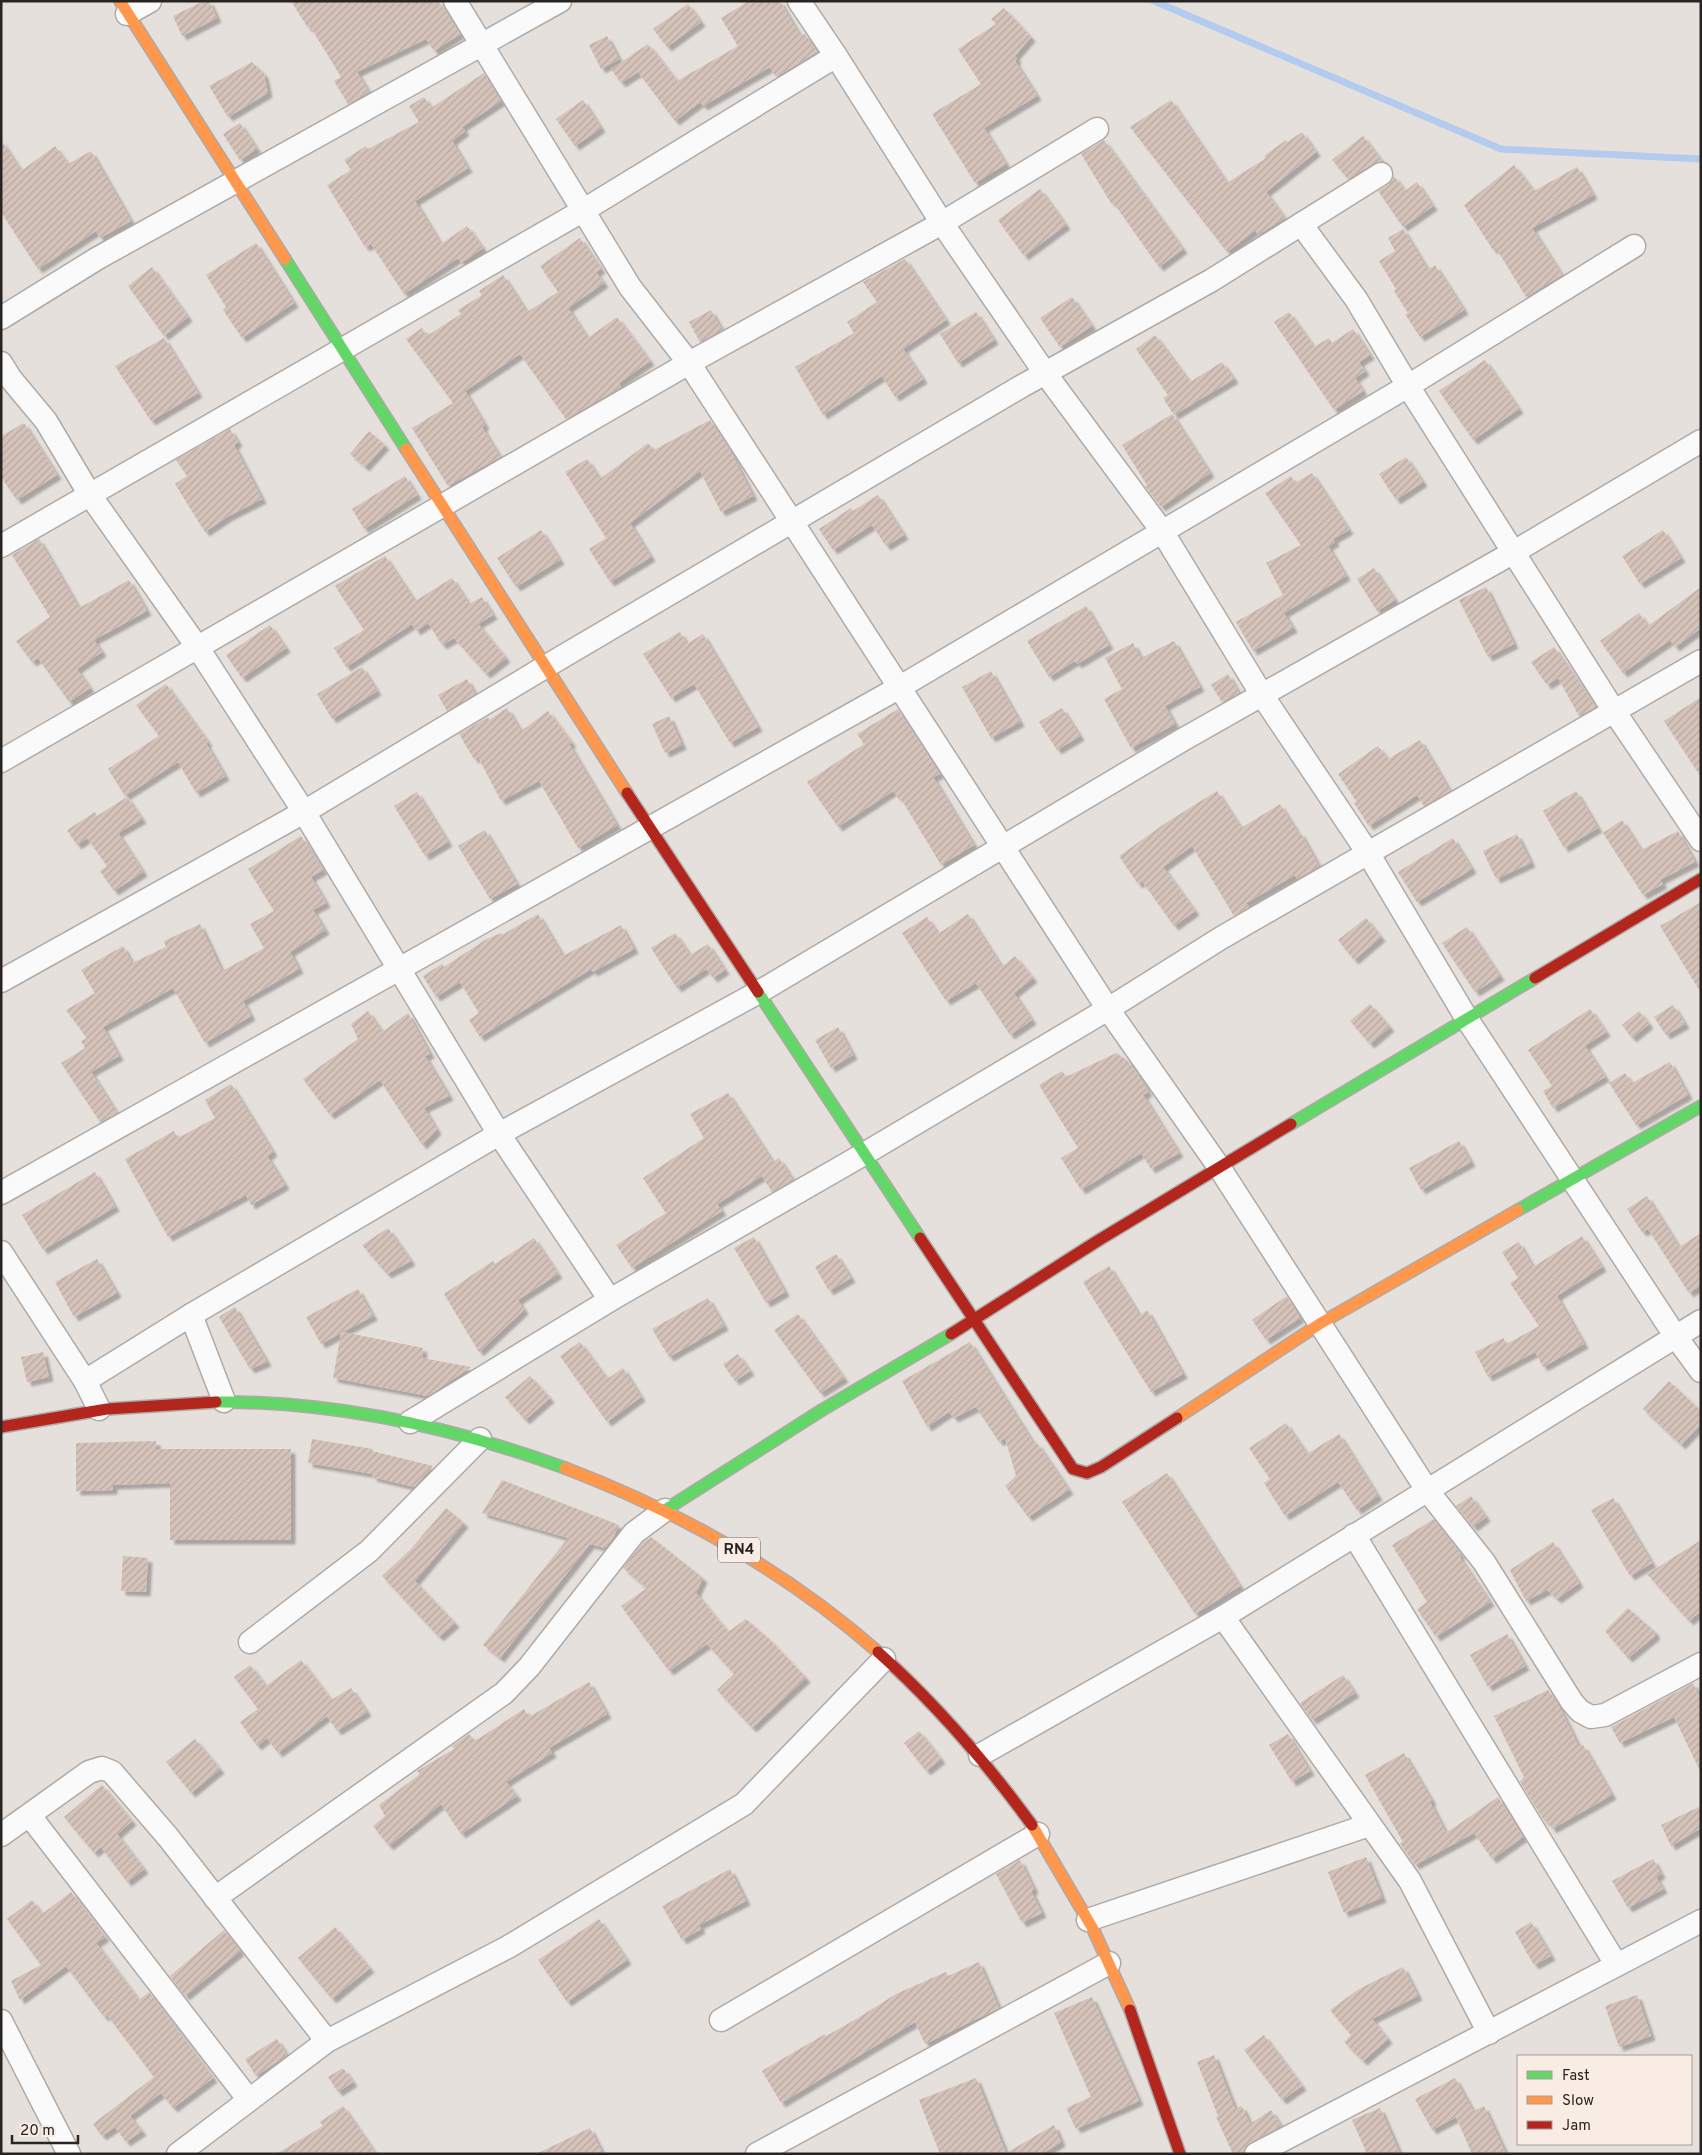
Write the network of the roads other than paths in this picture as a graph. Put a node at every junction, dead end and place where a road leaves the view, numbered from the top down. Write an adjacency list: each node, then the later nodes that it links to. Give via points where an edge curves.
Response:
1 (150, 1): 5 (street)
2 (454, 1): 6 (street)
3 (560, 1): 6 (street)
4 (799, 1): 7 (street)
5 (124, 8): 10 (main road)
6 (482, 46): 10 (street); 11 (street)
7 (836, 56): 11 (street); 12 (street)
8 (1097, 129): 12 (street)
9 (1381, 174): 13 (street)
10 (236, 182): 15 (street, via 98,258); 16 (main road)
11 (584, 210): 16 (street); 18 (street, via 630,287)
12 (942, 224): 18 (street); 19 (street)
13 (1301, 224): 19 (street, via 1212,280); 20 (street, via 1356,299)
14 (1634, 246): 20 (street)
15 (1, 318)
16 (342, 348): 22 (street); 23 (main road)
17 (1, 363): 22 (street, via 46,422)
18 (689, 363): 23 (street); 24 (street)
19 (1045, 373): 24 (street); 25 (street)
20 (1408, 386): 25 (street); 27 (street)
21 (1701, 441): 27 (street)
22 (90, 495): 26 (street); 28 (street)
23 (443, 506): 28 (street); 30 (main road)
24 (792, 521): 30 (street); 31 (street)
25 (1162, 531): 31 (street); 32 (street)
26 (1, 546)
27 (1514, 552): 32 (street); 33 (street)
28 (198, 648): 34 (street); 35 (street)
29 (1701, 661): 33 (street)
30 (545, 667): 35 (street); 36 (main road)
31 (900, 687): 36 (street); 38 (street)
32 (1262, 695): 38 (street); 39 (street)
33 (1614, 711): 37 (street); 39 (street)
34 (1, 761)
35 (304, 812): 41 (street); 42 (street)
36 (651, 826): 41 (street); 43 (main road)
37 (1701, 840)
38 (1004, 846): 43 (street); 44 (street)
39 (1368, 853): 44 (street, via 1221,938); 45 (street)
40 (1701, 879): 45 (main road)
41 (398, 968): 47 (street); 51 (street)
42 (1, 981)
43 (759, 992): 47 (street); 48 (main road)
44 (1108, 1009): 48 (street); 49 (street)
45 (1467, 1018): 49 (main road); 50 (street)
46 (1701, 1106): 50 (main road)
47 (499, 1134): 53 (street); 54 (street)
48 (864, 1154): 53 (street); 55 (main road)
49 (1219, 1167): 55 (main road); 57 (street)
50 (1572, 1180): 57 (main road); 58 (street)
51 (1, 1193)
52 (1, 1252): 60 (street)
53 (610, 1300): 63 (street)
54 (191, 1315): 60 (street); 61 (street)
55 (974, 1321): 57 (main road, via 1073,1469 1088,1473); 67 (main road, via 822,1410)
56 (1701, 1321): 58 (street)
57 (1321, 1323): 66 (street)
58 (1676, 1337): 59 (street); 66 (street)
59 (1701, 1371)
60 (85, 1381): 62 (street)
61 (224, 1401): 62 (main road, RN4, via 169,1402); 63 (main road, RN4, via 286,1403)
62 (99, 1409): 64 (main road, RN4)
63 (410, 1422): 65 (main road, RN4)
64 (1, 1427)
65 (480, 1439): 67 (main road, RN4, via 581,1474); 70 (street, via 369,1551)
66 (1427, 1490): 68 (street); 72 (street, via 1484,1562 1572,1702 1591,1717 1605,1715)
67 (665, 1510): 71 (main road, RN4, via 775,1572 824,1607); 78 (street, via 634,1533 529,1667 504,1693)
68 (1354, 1535): 69 (street); 82 (street)
69 (1224, 1617): 73 (street); 75 (street)
70 (250, 1642)
71 (884, 1659): 73 (main road, RN4); 86 (street, via 744,1804 508,1947)
72 (1701, 1664)
73 (980, 1755): 76 (main road, RN4)
74 (30, 1816): 77 (street); 78 (street, via 89,1772 107,1769 168,1837); 87 (street)
75 (1369, 1825): 79 (street); 85 (street, via 1410,1881)
76 (1038, 1834): 79 (main road, RN4); 83 (street)
77 (1, 1835)
78 (215, 1898): 86 (street)
79 (1088, 1920): 81 (main road, RN4)
80 (1701, 1921): 82 (street)
81 (1110, 1963): 90 (street); 91 (main road, RN4)
82 (1616, 1964): 85 (street)
83 (721, 2020)
84 (1, 2021): 88 (street)
85 (1489, 2033): 92 (street)
86 (327, 2041): 87 (street)
87 (249, 2100): 89 (street)
88 (69, 2154)
89 (178, 2154)
90 (757, 2154)
91 (1180, 2154)
92 (1256, 2154)

